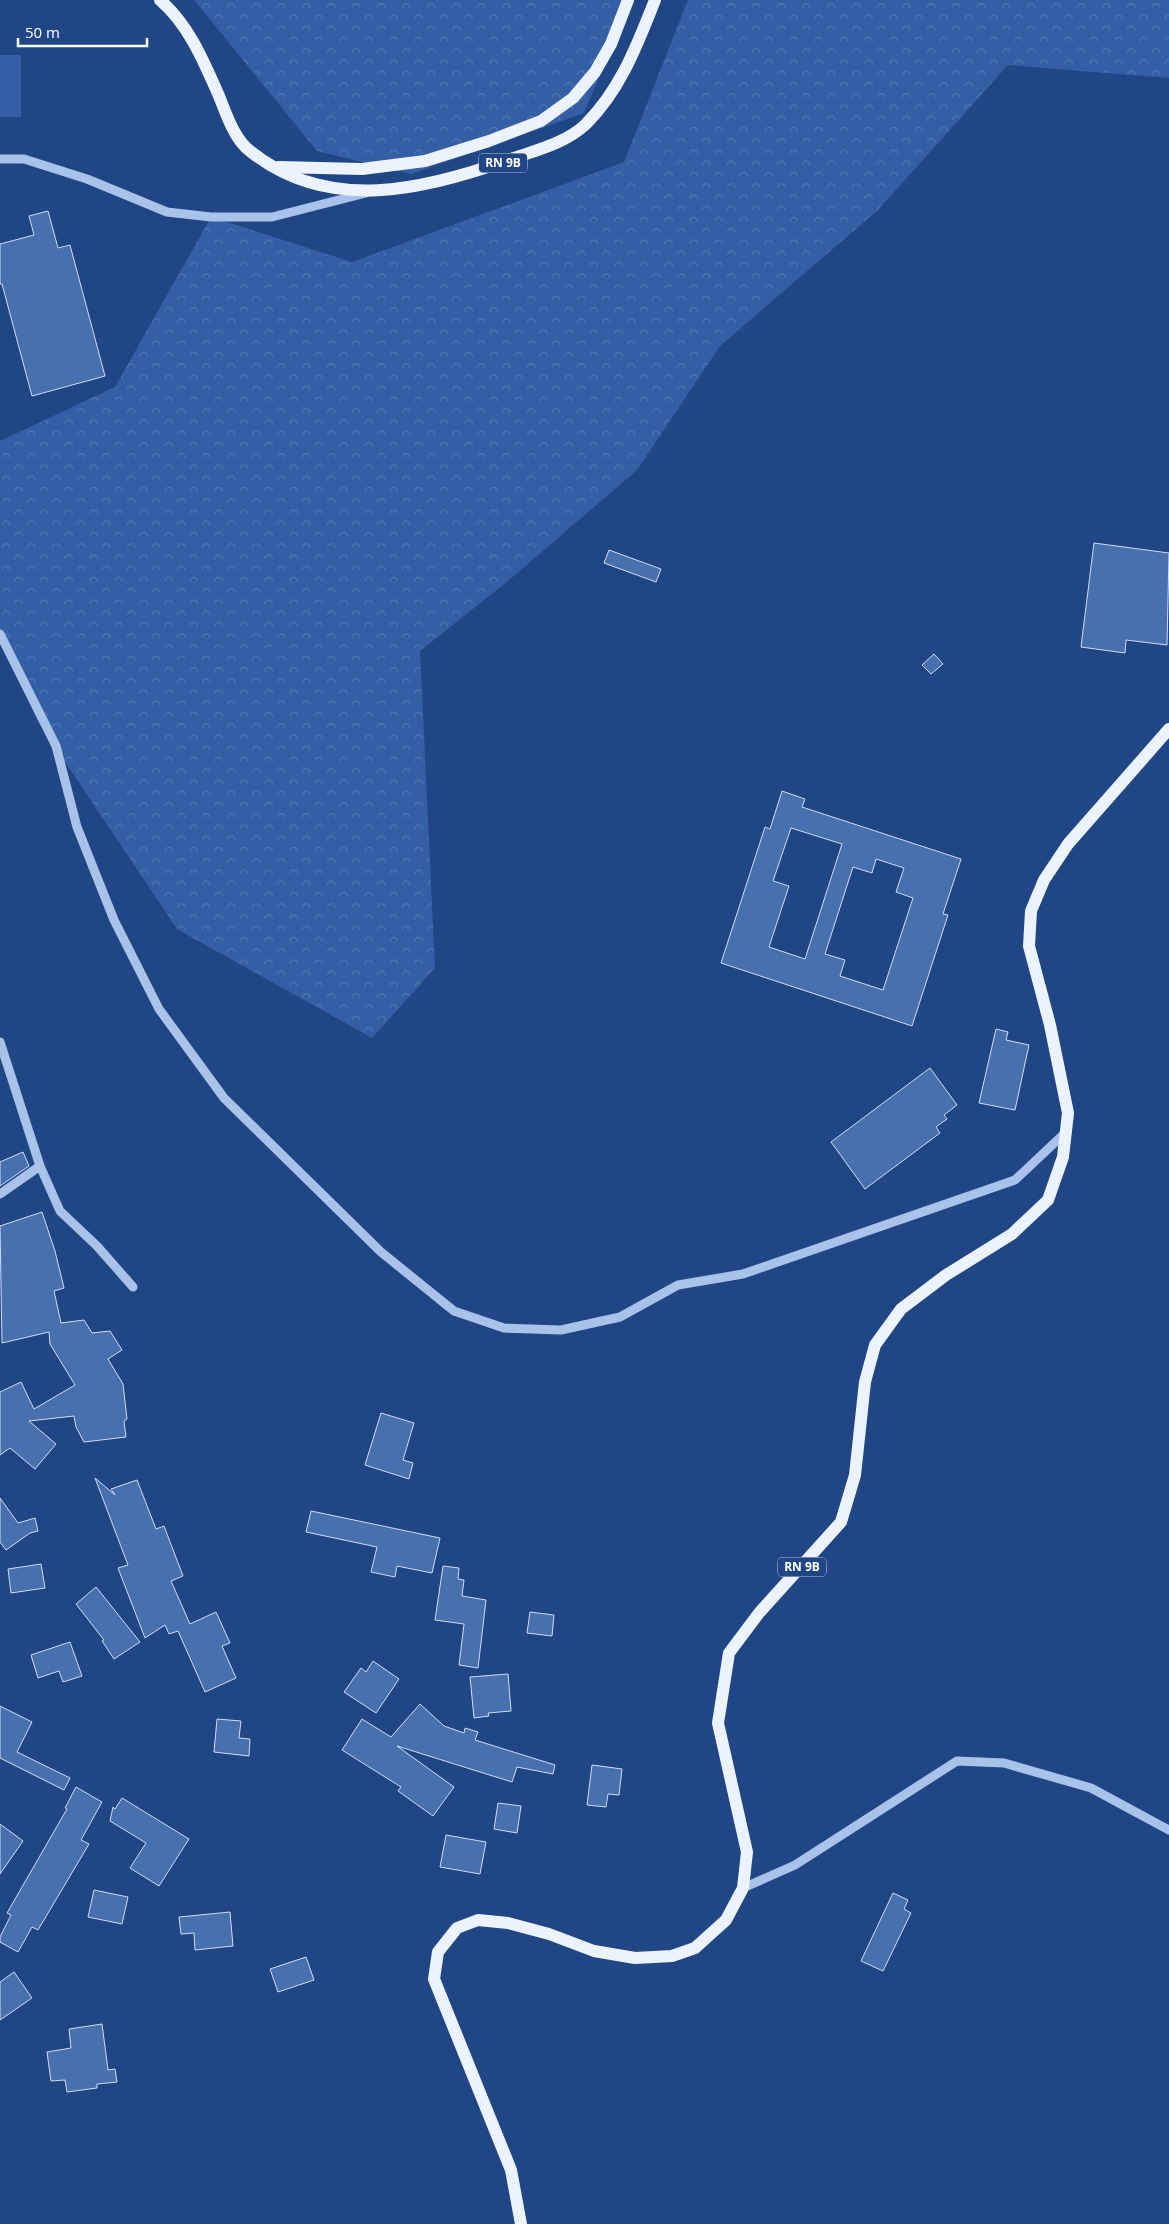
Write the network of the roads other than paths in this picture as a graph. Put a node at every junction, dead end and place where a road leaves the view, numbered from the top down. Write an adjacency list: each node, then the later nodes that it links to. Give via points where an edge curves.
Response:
1 (160, 0): 5 (main road, RN 9B, via 191,36 230,122 248,150)
2 (628, 0): 5 (main road, RN 9B, via 611,44 595,72 572,98 540,121 425,161 362,169)
3 (655, 0): 6 (main road, RN 9B, via 623,75 608,99 584,126 558,143 437,183)
4 (0, 159): 6 (street, via 24,158 87,178 167,212 211,217 272,217)
5 (276, 167): 6 (main road, RN 9B, via 305,183 320,187)
6 (374, 191)
7 (0, 634): 10 (street, via 56,746 77,827 114,920 159,1009 224,1098 381,1252 454,1311 504,1328 561,1330 620,1318 678,1285 742,1274 1015,1180)
8 (1169, 730): 10 (main road, RN 9B, via 1068,844 1044,880 1031,911 1029,946 1068,1113)
9 (0, 1042): 11 (street)
10 (1065, 1133): 15 (main road, RN 9B, via 1063,1157 1048,1200 1012,1234 946,1275 901,1309 875,1345 865,1382 855,1476 841,1522 759,1614 729,1653 718,1723 747,1852)
11 (40, 1166): 12 (street); 13 (street, via 60,1211)
12 (0, 1194)
13 (133, 1287)
14 (1169, 1830): 15 (street, via 1092,1788 1004,1763 957,1761 795,1865)
15 (743, 1888): 16 (main road, RN 9B, via 726,1920 695,1948 672,1956 635,1958 594,1951 508,1923 478,1920 457,1928 438,1952 434,1979 511,2170)
16 (521, 2224)

